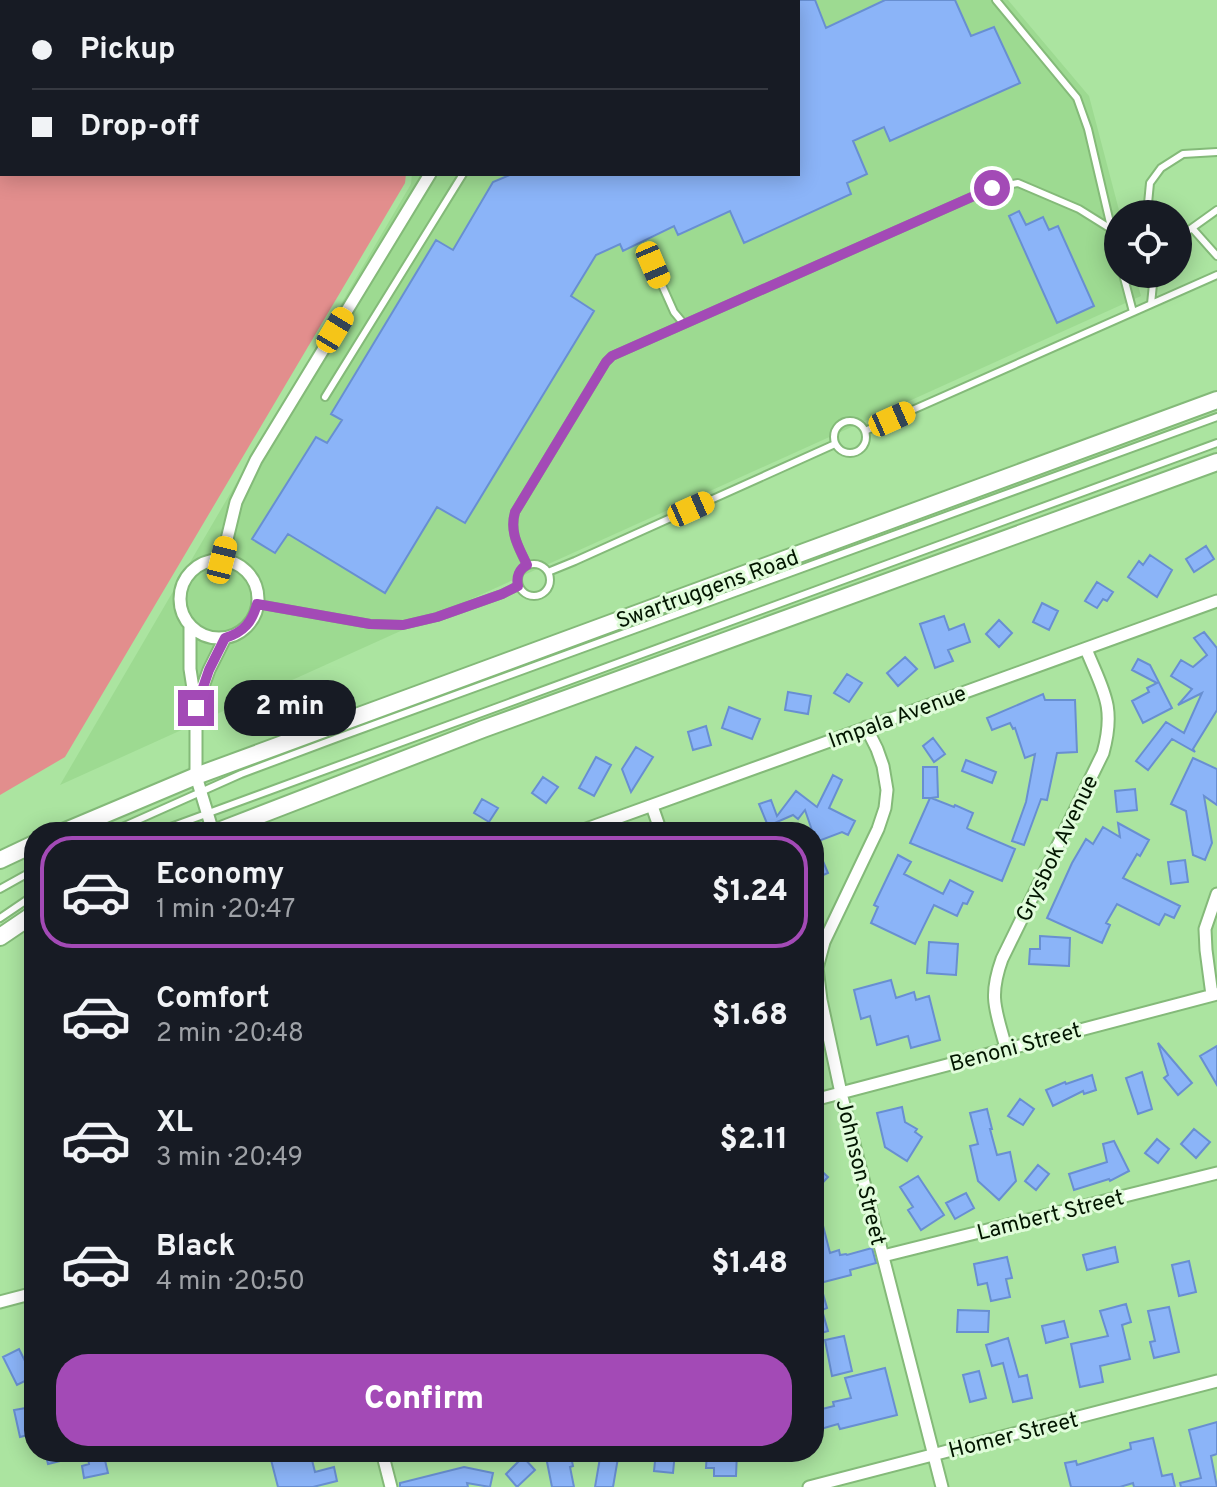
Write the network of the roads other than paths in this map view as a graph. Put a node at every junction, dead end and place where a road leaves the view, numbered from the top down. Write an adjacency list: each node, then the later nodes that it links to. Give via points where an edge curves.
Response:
1 (996, 0): 5 (lane, via 1077,98)
2 (1217, 152): 6 (lane, via 1183,154 1161,168 1150,183)
3 (429, 176): 25 (street, via 256,460 236,502)
4 (462, 176): 18 (lane)
5 (1104, 200)
6 (1148, 200)
7 (1217, 210): 9 (lane)
8 (1104, 225): 17 (lane, via 1041,192 1006,184)
9 (1192, 228): 10 (lane)
10 (1217, 256)
11 (653, 265): 17 (lane)
12 (1217, 275): 15 (lane)
13 (1127, 288): 16 (lane)
14 (1153, 288): 15 (lane)
15 (1151, 304): 16 (lane)
16 (1133, 312): 21 (lane)
17 (684, 324): 26 (lane, via 606,362 515,512 512,528)
18 (325, 397)
19 (1217, 400): 36 (main road, Swartruggens Road)
20 (1217, 417): 36 (lane, via 241,774)
21 (865, 431): 23 (lane, via 864,444 856,452 846,453); 23 (lane, via 856,422 845,421 836,427)
22 (1217, 443): 38 (lane)
23 (835, 444): 27 (lane)
24 (1217, 462): 43 (main road)
25 (222, 560): 30 (street, via 245,570 253,580); 31 (street, via 197,567 181,589 183,615)
26 (527, 565): 27 (lane, via 534,563); 28 (lane, via 518,575)
27 (548, 572): 28 (lane, via 548,587 540,595 525,594)
28 (518, 586): 30 (lane, via 403,625)
29 (1217, 601): 33 (street, Impala Avenue)
30 (257, 604): 32 (street, via 247,626)
31 (190, 626): 32 (street); 34 (street)
32 (225, 638): 34 (street)
33 (1086, 649): 35 (street, Impala Avenue); 58 (street, Grysbok Avenue, via 1107,701 1108,734 994,980 993,999)
34 (196, 708): 36 (street)
35 (866, 727): 37 (street, Impala Avenue); 55 (street, Johnson Street, via 883,766 885,808)
36 (198, 784): 38 (street); 39 (main road, Swartruggens Road); 40 (lane)
37 (652, 806): 44 (street, Impala Avenue); 45 (street)
38 (209, 814): 41 (lane); 42 (street)
39 (91, 822)
40 (129, 822)
41 (186, 822)
42 (211, 822)
43 (240, 822)
44 (606, 822)
45 (658, 822)
46 (24, 849): 47 (main road)
47 (0, 860)
48 (24, 876): 49 (lane)
49 (0, 889)
50 (1217, 894): 56 (street, via 1205,929)
51 (24, 902): 52 (lane)
52 (0, 918)
53 (24, 921): 54 (main road)
54 (0, 937)
55 (824, 942)
56 (1214, 994): 58 (street, Benoni Street)
57 (824, 1014): 59 (street, Johnson Street)
58 (1006, 1048): 59 (street, Benoni Street)
59 (841, 1093): 60 (street, Benoni Street); 62 (street, Johnson Street)
60 (824, 1097)
61 (1217, 1173): 62 (street, Lambert Street)
62 (883, 1256): 66 (street, Johnson Street)
63 (24, 1296): 64 (street)
64 (0, 1302)
65 (1217, 1381): 66 (street, Homer Street)
66 (934, 1454): 69 (street, Homer Street); 70 (street, Johnson Street)
67 (385, 1462): 68 (street)
68 (391, 1487)
69 (809, 1487)
70 (942, 1487)

